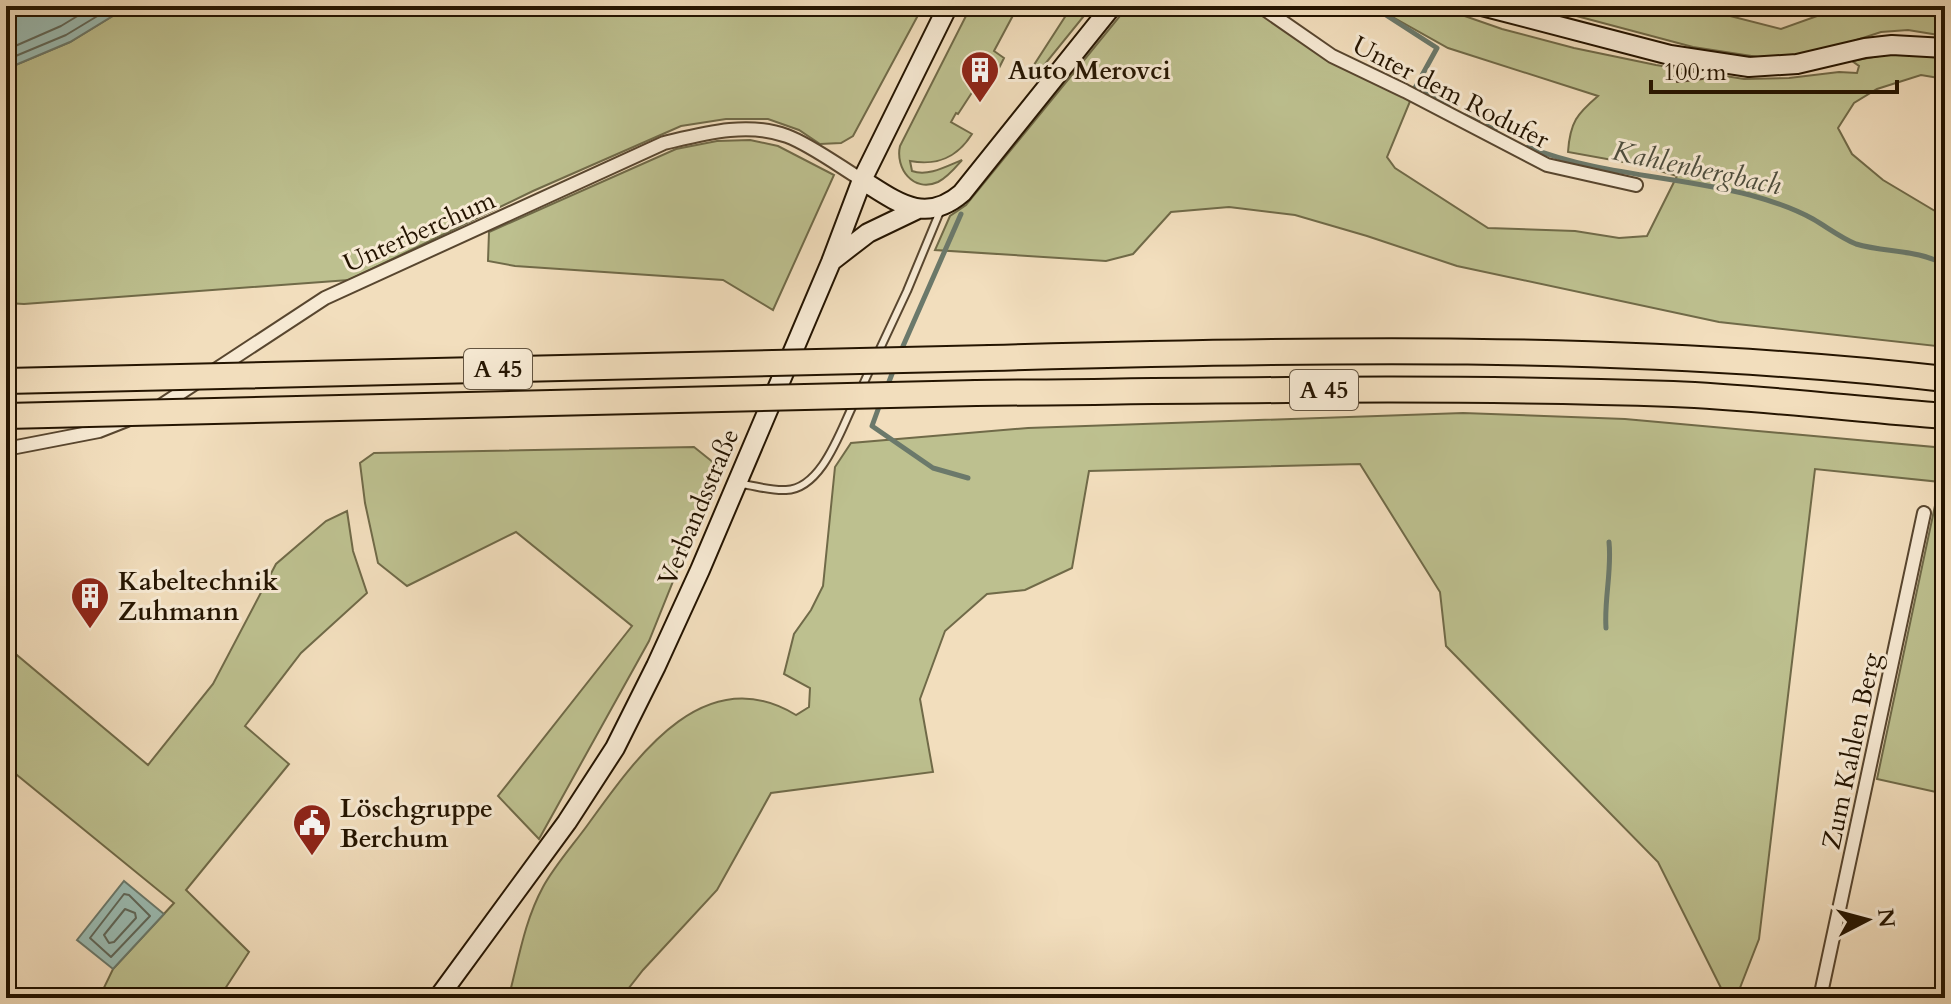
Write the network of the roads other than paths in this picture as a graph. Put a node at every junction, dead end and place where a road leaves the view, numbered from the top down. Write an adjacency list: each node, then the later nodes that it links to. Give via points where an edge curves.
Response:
1 (948, 6): 8 (main road, Verbandsstraße)
2 (1112, 6): 10 (main road, via 962,193)
3 (1260, 6): 9 (street, Unter dem Rodufer, via 1332,56 1547,165)
4 (1482, 6): 6 (main road)
5 (1945, 48): 6 (main road, via 1892,45 1775,66)
6 (1722, 64): 7 (lane, via 1702,75)
7 (1678, 78)
8 (862, 180): 11 (main road); 12 (main road, Verbandsstraße); 17 (street, Unterberchum, via 770,130 714,131 664,143 325,298 171,402 99,431)
9 (1636, 185)
10 (942, 206): 11 (main road); 18 (lane, via 824,466 789,490)
11 (916, 210): 12 (main road, via 868,233)
12 (831, 262): 18 (main road, Verbandsstraße)
13 (1945, 379): 14 (highway, A 45, bridge, via 1799,365 1372,352)
14 (6, 381)
15 (6, 416): 16 (highway, A 45, bridge, via 976,393 1395,389 1754,398)
16 (1945, 416)
17 (6, 449)
18 (737, 483): 21 (main road, Verbandsstraße, via 615,748)
19 (1924, 513): 22 (street, Zum Kahlen Berg)
20 (1945, 988): 23 (street)
21 (438, 998)
22 (1820, 998)
23 (1935, 998)

